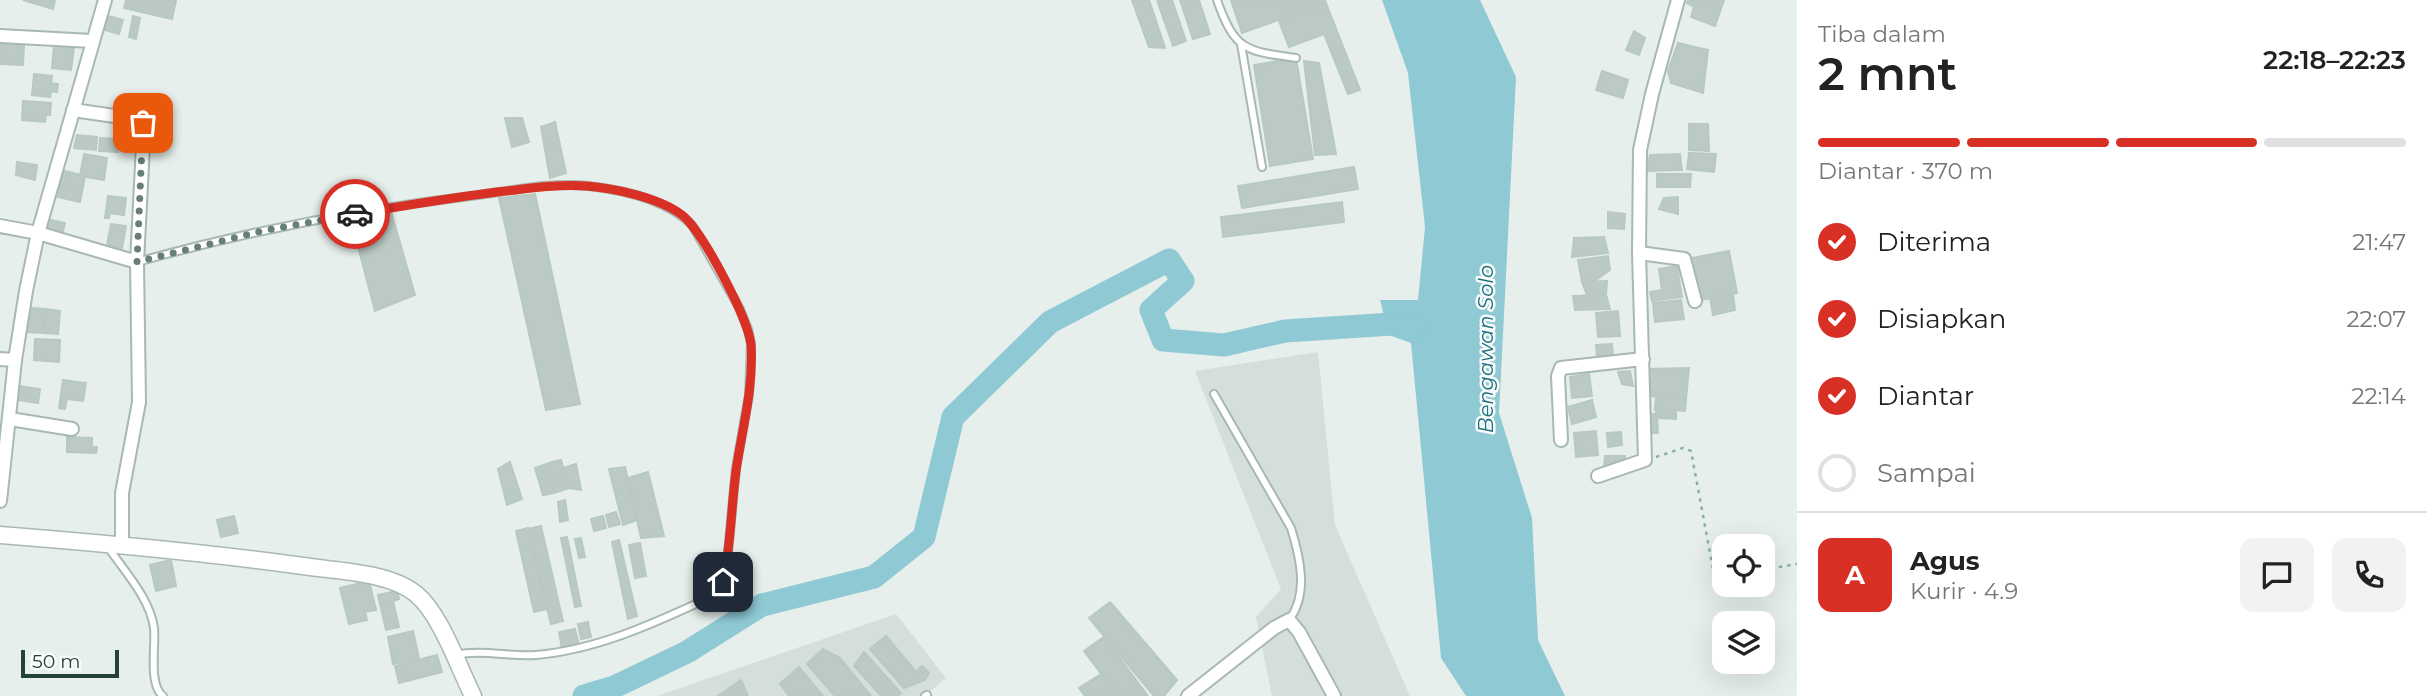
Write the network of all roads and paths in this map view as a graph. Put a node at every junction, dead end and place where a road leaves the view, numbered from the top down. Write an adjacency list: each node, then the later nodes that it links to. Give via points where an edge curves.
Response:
1 (105, 0): 5 (street)
2 (1217, 0): 6 (lane, via 1231,34)
3 (1678, 0): 12 (street, via 1640,150)
4 (0, 36): 5 (street)
5 (92, 41): 8 (street)
6 (1241, 44): 7 (lane, via 1253,52); 9 (lane)
7 (1297, 58)
8 (73, 110): 11 (street); 13 (street, via 143,123)
9 (1262, 167)
10 (0, 226): 11 (street)
11 (38, 233): 13 (street); 17 (street)
12 (1639, 253): 14 (street, via 1684,259); 16 (street)
13 (137, 262): 27 (street, via 139,402 122,493); 32 (lane, via 262,231 452,198 553,186 623,192 658,203 692,225 740,309 751,344 749,395 723,582 700,602 590,646 511,656)
14 (1695, 301)
15 (0, 359): 17 (street)
16 (1643, 359): 21 (street, via 1561,368); 22 (street)
17 (15, 360): 19 (street)
18 (1214, 394): 31 (lane, via 1291,528 1301,592)
19 (9, 419): 20 (street); 24 (street)
20 (72, 429)
21 (1561, 440)
22 (1646, 460): 23 (street); 28 (path, via 1682,448 1691,451)
23 (1598, 476)
24 (0, 501)
25 (0, 535): 26 (street)
26 (105, 543): 27 (street); 33 (lane, via 148,606 154,629 155,681)
27 (122, 544): 32 (street, via 398,583 425,602)
28 (1712, 564)
29 (1797, 564): 30 (path)
30 (1775, 568)
31 (1289, 620): 35 (street); 36 (street)
32 (454, 655): 34 (street)
33 (163, 696)
34 (473, 696)
35 (1188, 696)
36 (1334, 696)

